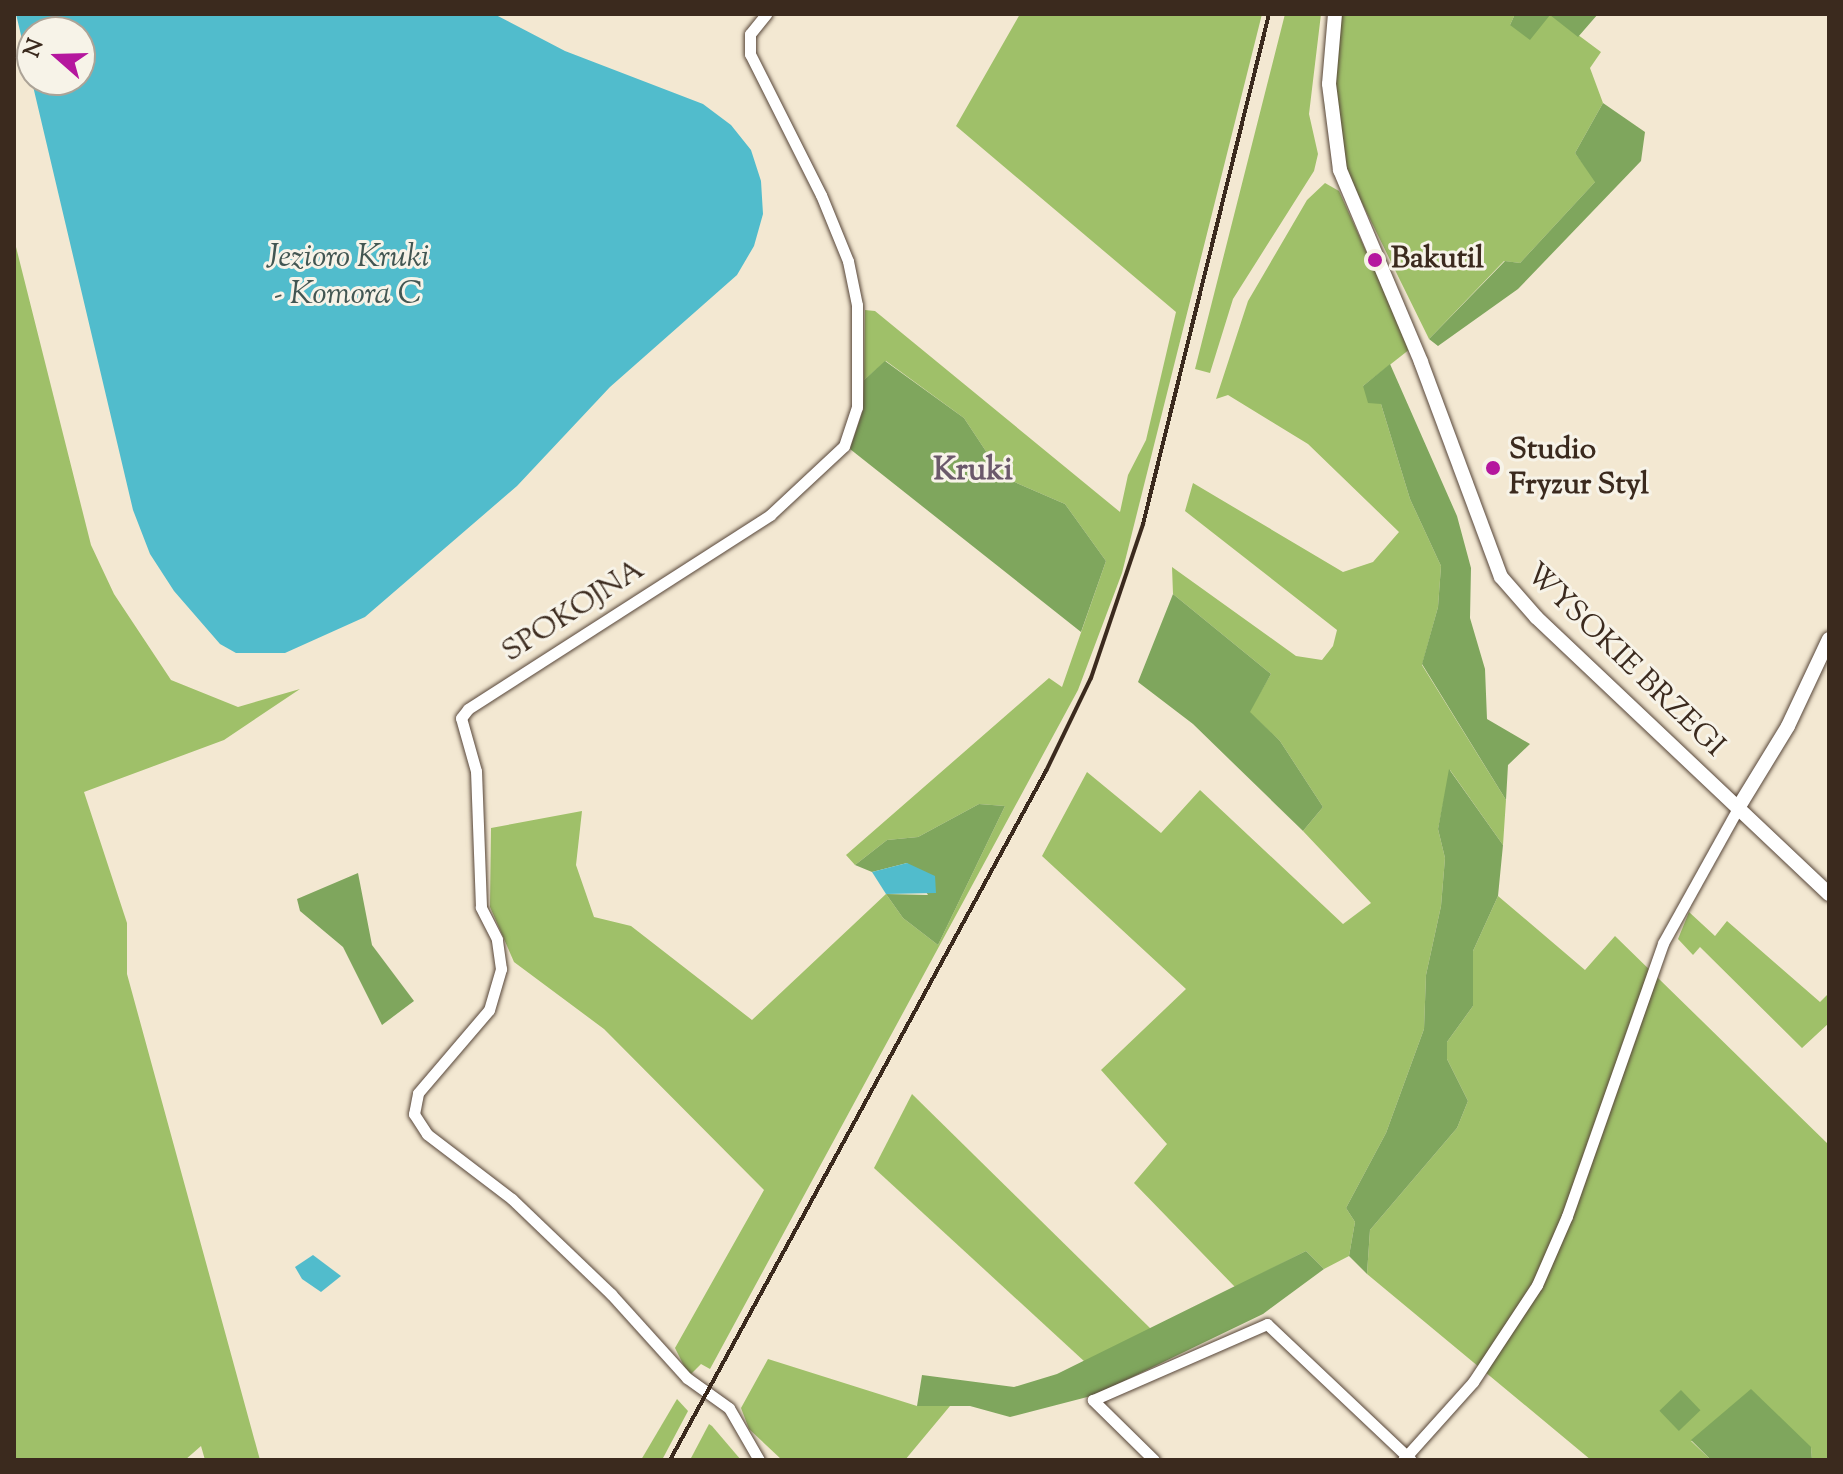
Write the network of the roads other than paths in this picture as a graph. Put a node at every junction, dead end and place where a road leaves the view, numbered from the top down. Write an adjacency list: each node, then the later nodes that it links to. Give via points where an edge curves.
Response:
1 (766, 14): 7 (street, SPOKOJNA, via 750,34 750,54 848,261 857,305 857,407 844,446 770,515 461,718 477,780 477,877 501,969 489,1010 418,1093 414,1114 427,1134 512,1199 611,1294 687,1378 729,1408)
2 (1335, 14): 4 (street, WYSOKIE BRZEGI, via 1329,84 1340,170 1421,362 1491,558 1515,596)
3 (1829, 639): 4 (street, via 1788,726)
4 (1738, 808): 5 (street, WYSOKIE BRZEGI); 6 (street, via 1663,943 1554,1251 1489,1362)
5 (1829, 894)
6 (1407, 1459): 8 (street, via 1267,1324 1093,1400)
7 (759, 1460)
8 (1154, 1460)

